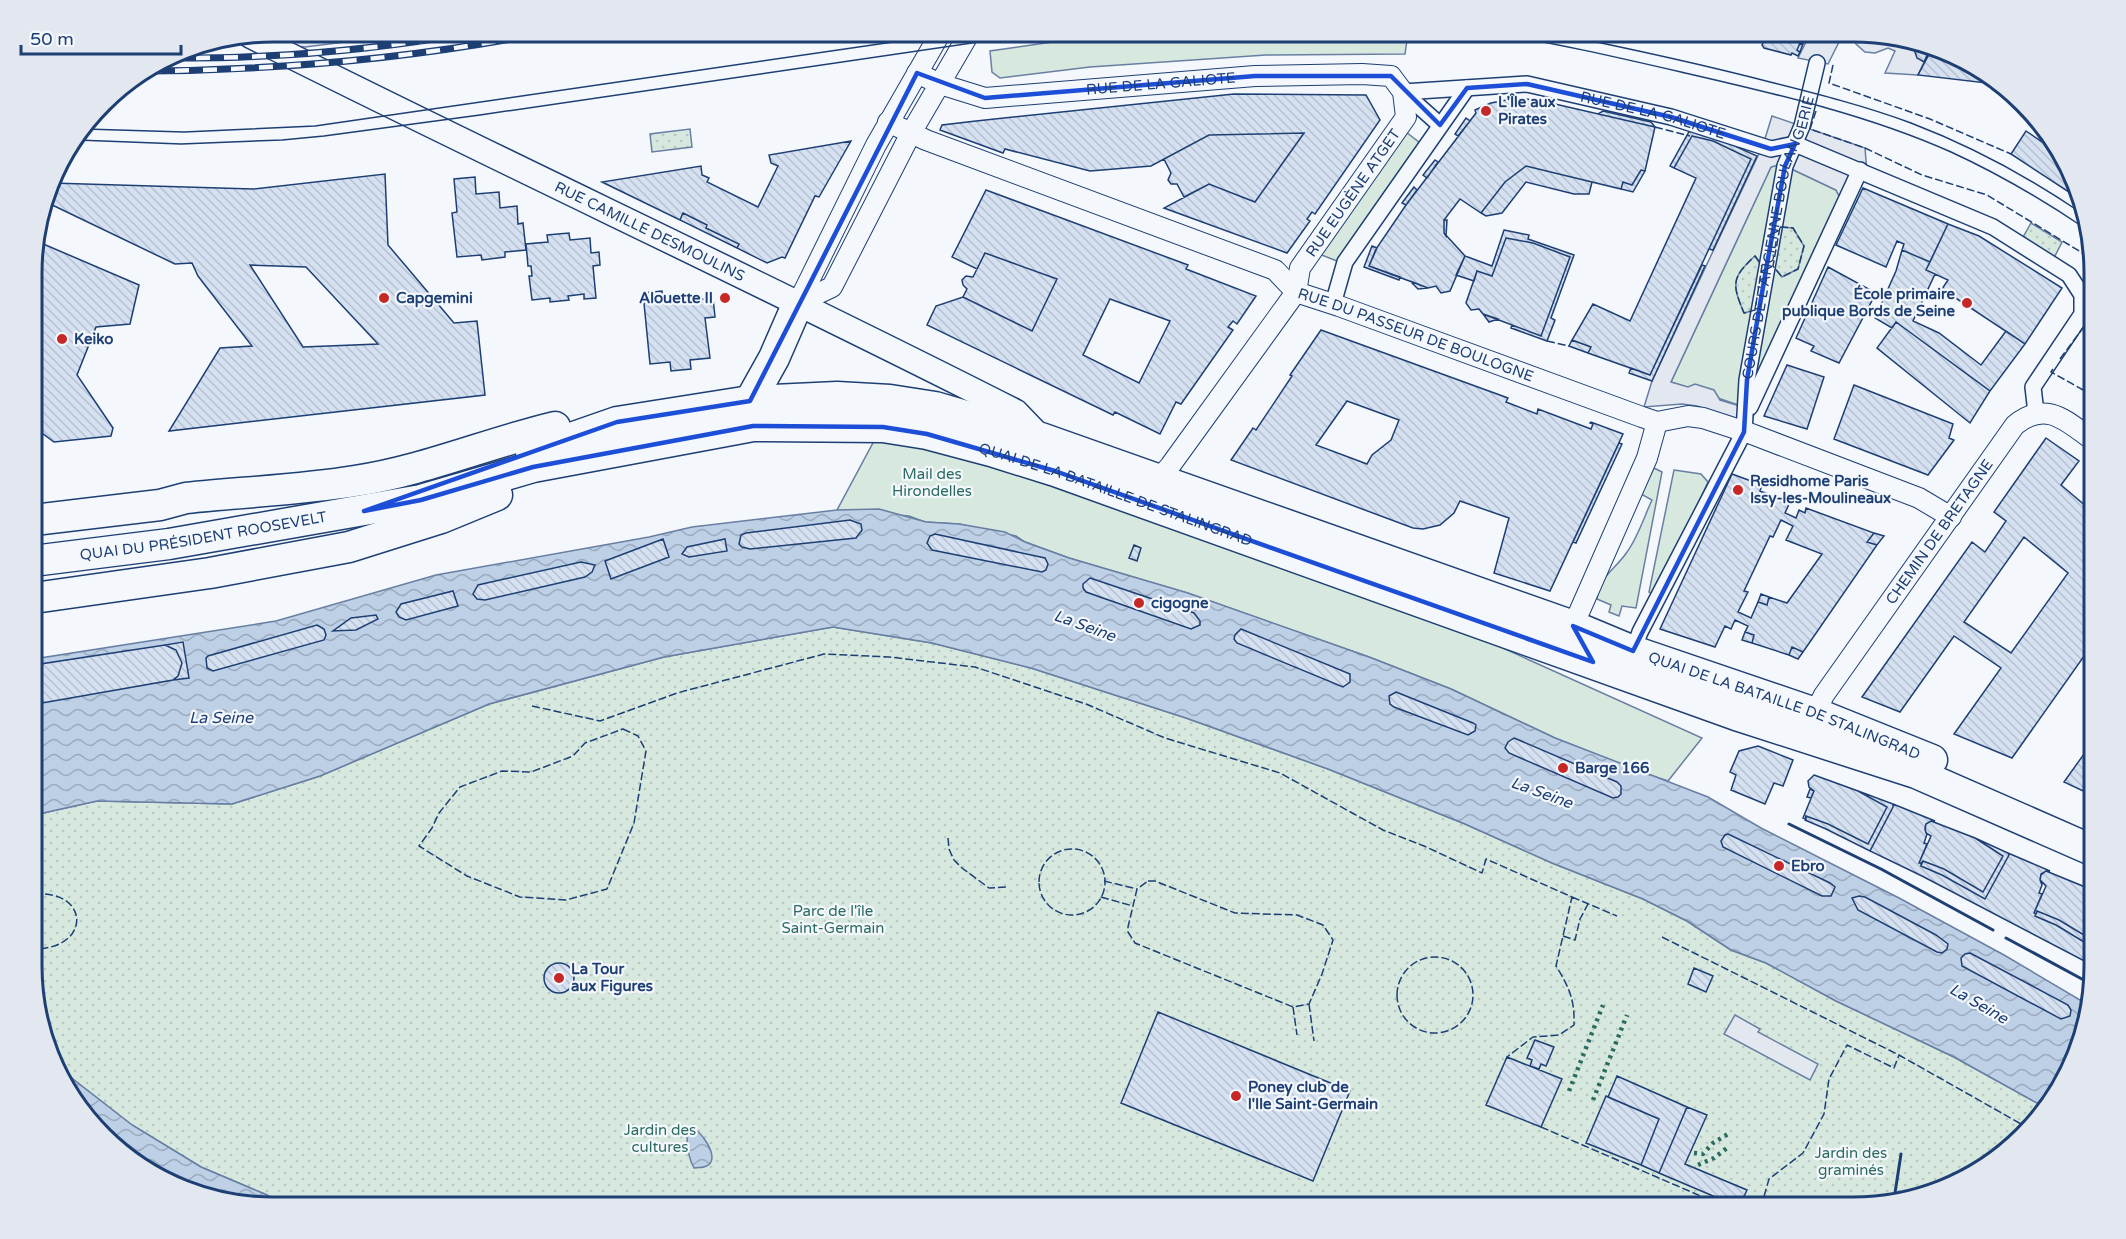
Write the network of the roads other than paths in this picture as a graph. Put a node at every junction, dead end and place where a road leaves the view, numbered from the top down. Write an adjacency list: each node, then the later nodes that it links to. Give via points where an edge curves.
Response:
1 (263, 42): 15 (street, RUE CAMILLE DESMOULINS)
2 (935, 42): 5 (street)
3 (964, 42): 6 (street)
4 (1817, 63): 12 (street, COURS DE L'ANCIENNE BOULANGERIE)
5 (916, 73): 6 (street, RUE DE LA GALIOTE); 9 (street)
6 (940, 84): 8 (street, RUE DE LA GALIOTE, via 985,98 1255,76 1362,74 1391,76); 11 (street)
7 (1467, 88): 8 (street, RUE DE LA GALIOTE); 10 (street); 12 (street, RUE DE LA GALIOTE, via 1527,84 1671,117 1771,149)
8 (1403, 92): 10 (street); 14 (street, RUE EUGÈNE ATGET, via 1406,117 1300,268)
9 (888, 122): 11 (street, RUE DU PASSEUR DE BOULOGNE); 15 (street)
10 (1440, 125): 16 (street, via 1345,262)
11 (911, 133): 14 (street, RUE DU PASSEUR DE BOULOGNE, via 1275,270); 15 (street, via 832,287)
12 (1795, 144): 13 (street, RUE DE LA GALIOTE); 20 (street, COURS DE L'ANCIENNE BOULANGERIE, via 1785,166 1779,198 1747,380)
13 (1860, 170): 18 (street, RUE DE LA GALIOTE, via 1993,227 2068,275 2082,295 2082,314 2032,387); 20 (street, COURS DE L'ANCIENNE BOULANGERIE)
14 (1296, 292): 16 (street, RUE DU PASSEUR DE BOULOGNE); 24 (street, RUE EUGÈNE ATGET)
15 (798, 303): 17 (main road); 23 (street, RUE CAMILLE DESMOULINS, via 1016,412)
16 (1333, 304): 19 (street, RUE DU PASSEUR DE BOULOGNE)
17 (750, 401): 22 (main road, QUAI DE LA BATAILLE DE STALINGRAD); 23 (main road, QUAI DE LA BATAILLE DE STALINGRAD, via 814,397 890,400 936,407)
18 (2036, 413): 21 (street, via 2056,414); 25 (street, CHEMIN DE BRETAGNE, via 2015,425)
19 (1657, 422): 20 (street, via 1688,416); 29 (street, via 1647,458)
20 (1745, 423): 25 (street, via 1919,498); 31 (street, COURS DE L'ANCIENNE BOULANGERIE)
21 (2084, 434)
22 (619, 436): 26 (main road, via 585,420 356,481 186,498 160,505); 27 (main road, QUAI DU PRÉSIDENT ROOSEVELT, via 364,510 169,544); 28 (main road, via 540,477 441,518 349,547 210,573); 30 (main road, QUAI DE LA BATAILLE DE STALINGRAD, via 753,426 883,427 927,434 1055,471)
23 (1041, 438): 24 (main road, QUAI DE LA BATAILLE DE STALINGRAD)
24 (1158, 479): 29 (main road, QUAI DE LA BATAILLE DE STALINGRAD)
25 (1951, 517): 33 (street, CHEMIN DE BRETAGNE, via 1824,694)
26 (42, 519)
27 (42, 560)
28 (42, 597)
29 (1573, 626): 30 (main road); 31 (main road, QUAI DE LA BATAILLE DE STALINGRAD); 32 (main road)
30 (1527, 640): 32 (main road, QUAI DE LA BATAILLE DE STALINGRAD)
31 (1633, 651): 33 (main road, QUAI DE LA BATAILLE DE STALINGRAD)
32 (1593, 662): 35 (main road, QUAI DE LA BATAILLE DE STALINGRAD, via 1736,715 1916,773)
33 (1815, 713): 34 (main road, QUAI DE LA BATAILLE DE STALINGRAD, via 2008,791)
34 (2084, 827)
35 (2084, 847)

